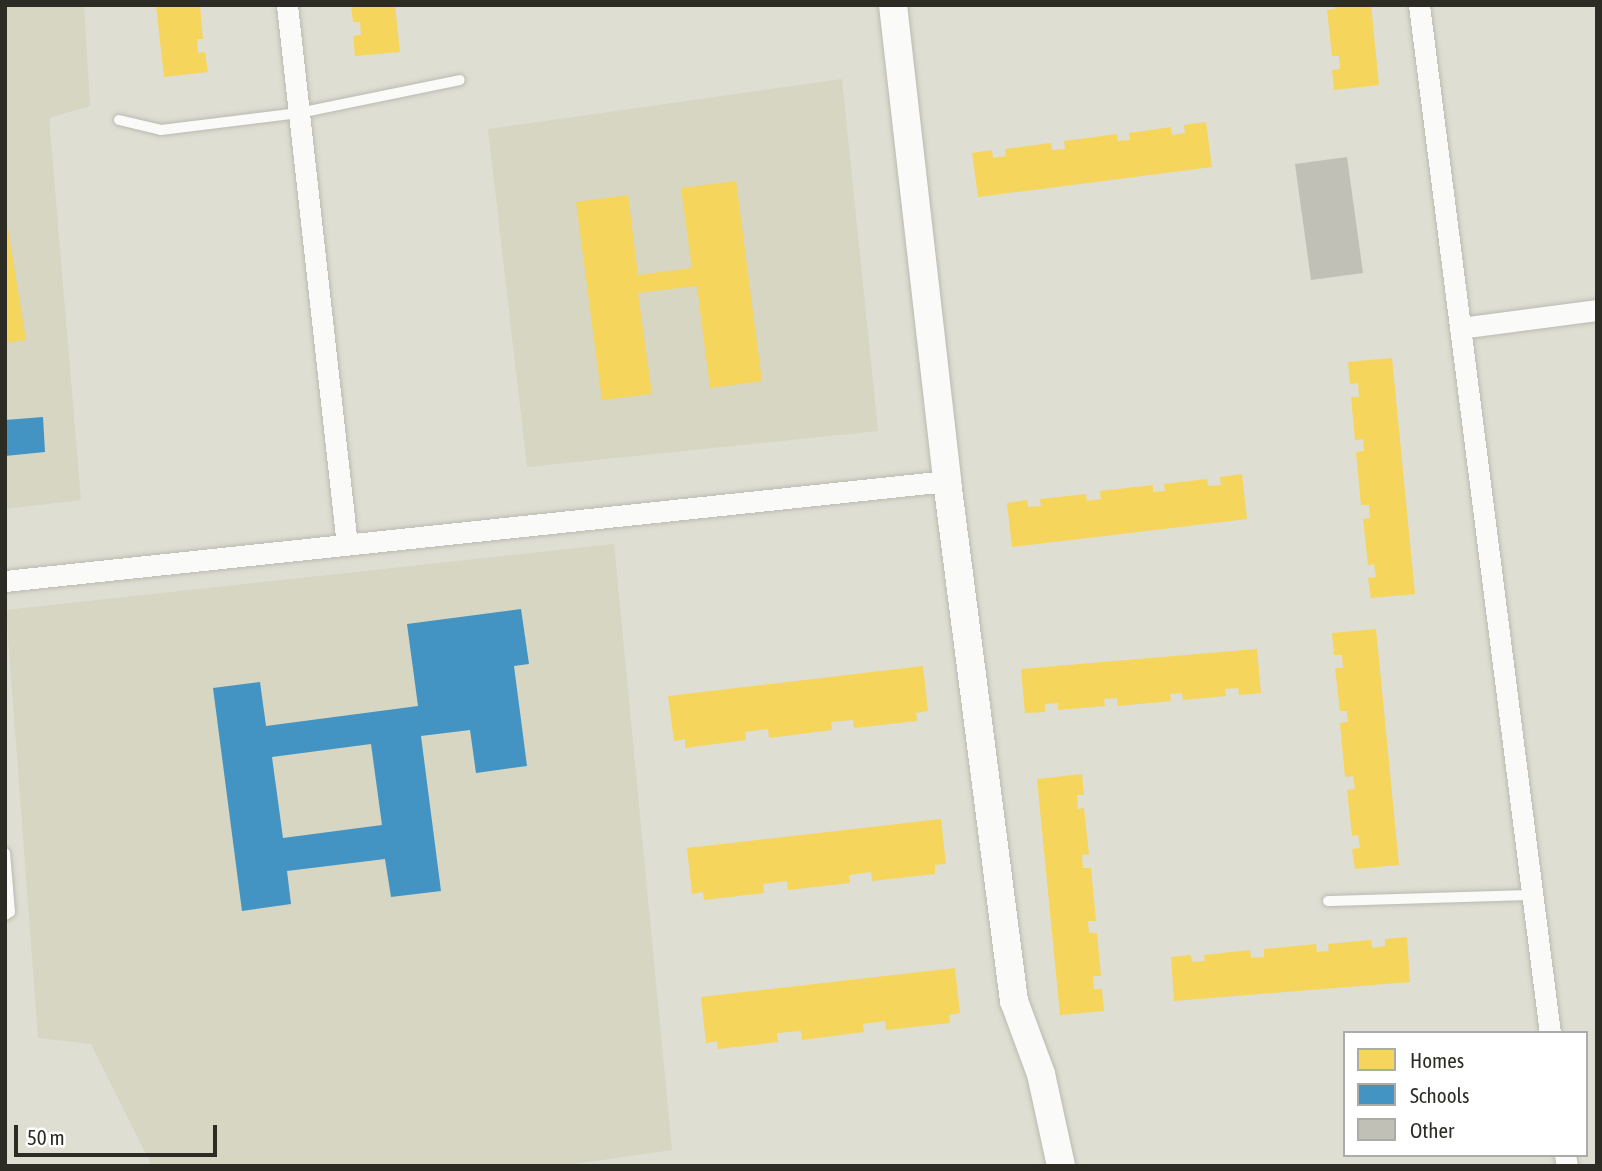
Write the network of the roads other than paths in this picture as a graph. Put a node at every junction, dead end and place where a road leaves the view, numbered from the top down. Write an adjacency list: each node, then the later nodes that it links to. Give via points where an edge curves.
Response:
1 (287, 5): 5 (street)
2 (894, 5): 9 (street)
3 (1419, 5): 8 (street)
4 (460, 80): 5 (lane)
5 (299, 113): 6 (lane, via 161,131); 10 (street)
6 (119, 120)
7 (1597, 310): 8 (street)
8 (1460, 328): 13 (street)
9 (947, 481): 10 (street); 17 (street, via 1014,1002 1041,1074)
10 (347, 545): 11 (street)
11 (5, 581)
12 (5, 853): 15 (lane, via 10,912)
13 (1532, 895): 14 (lane); 16 (street)
14 (1328, 901)
15 (5, 915)
16 (1550, 1031)
17 (1061, 1166)

